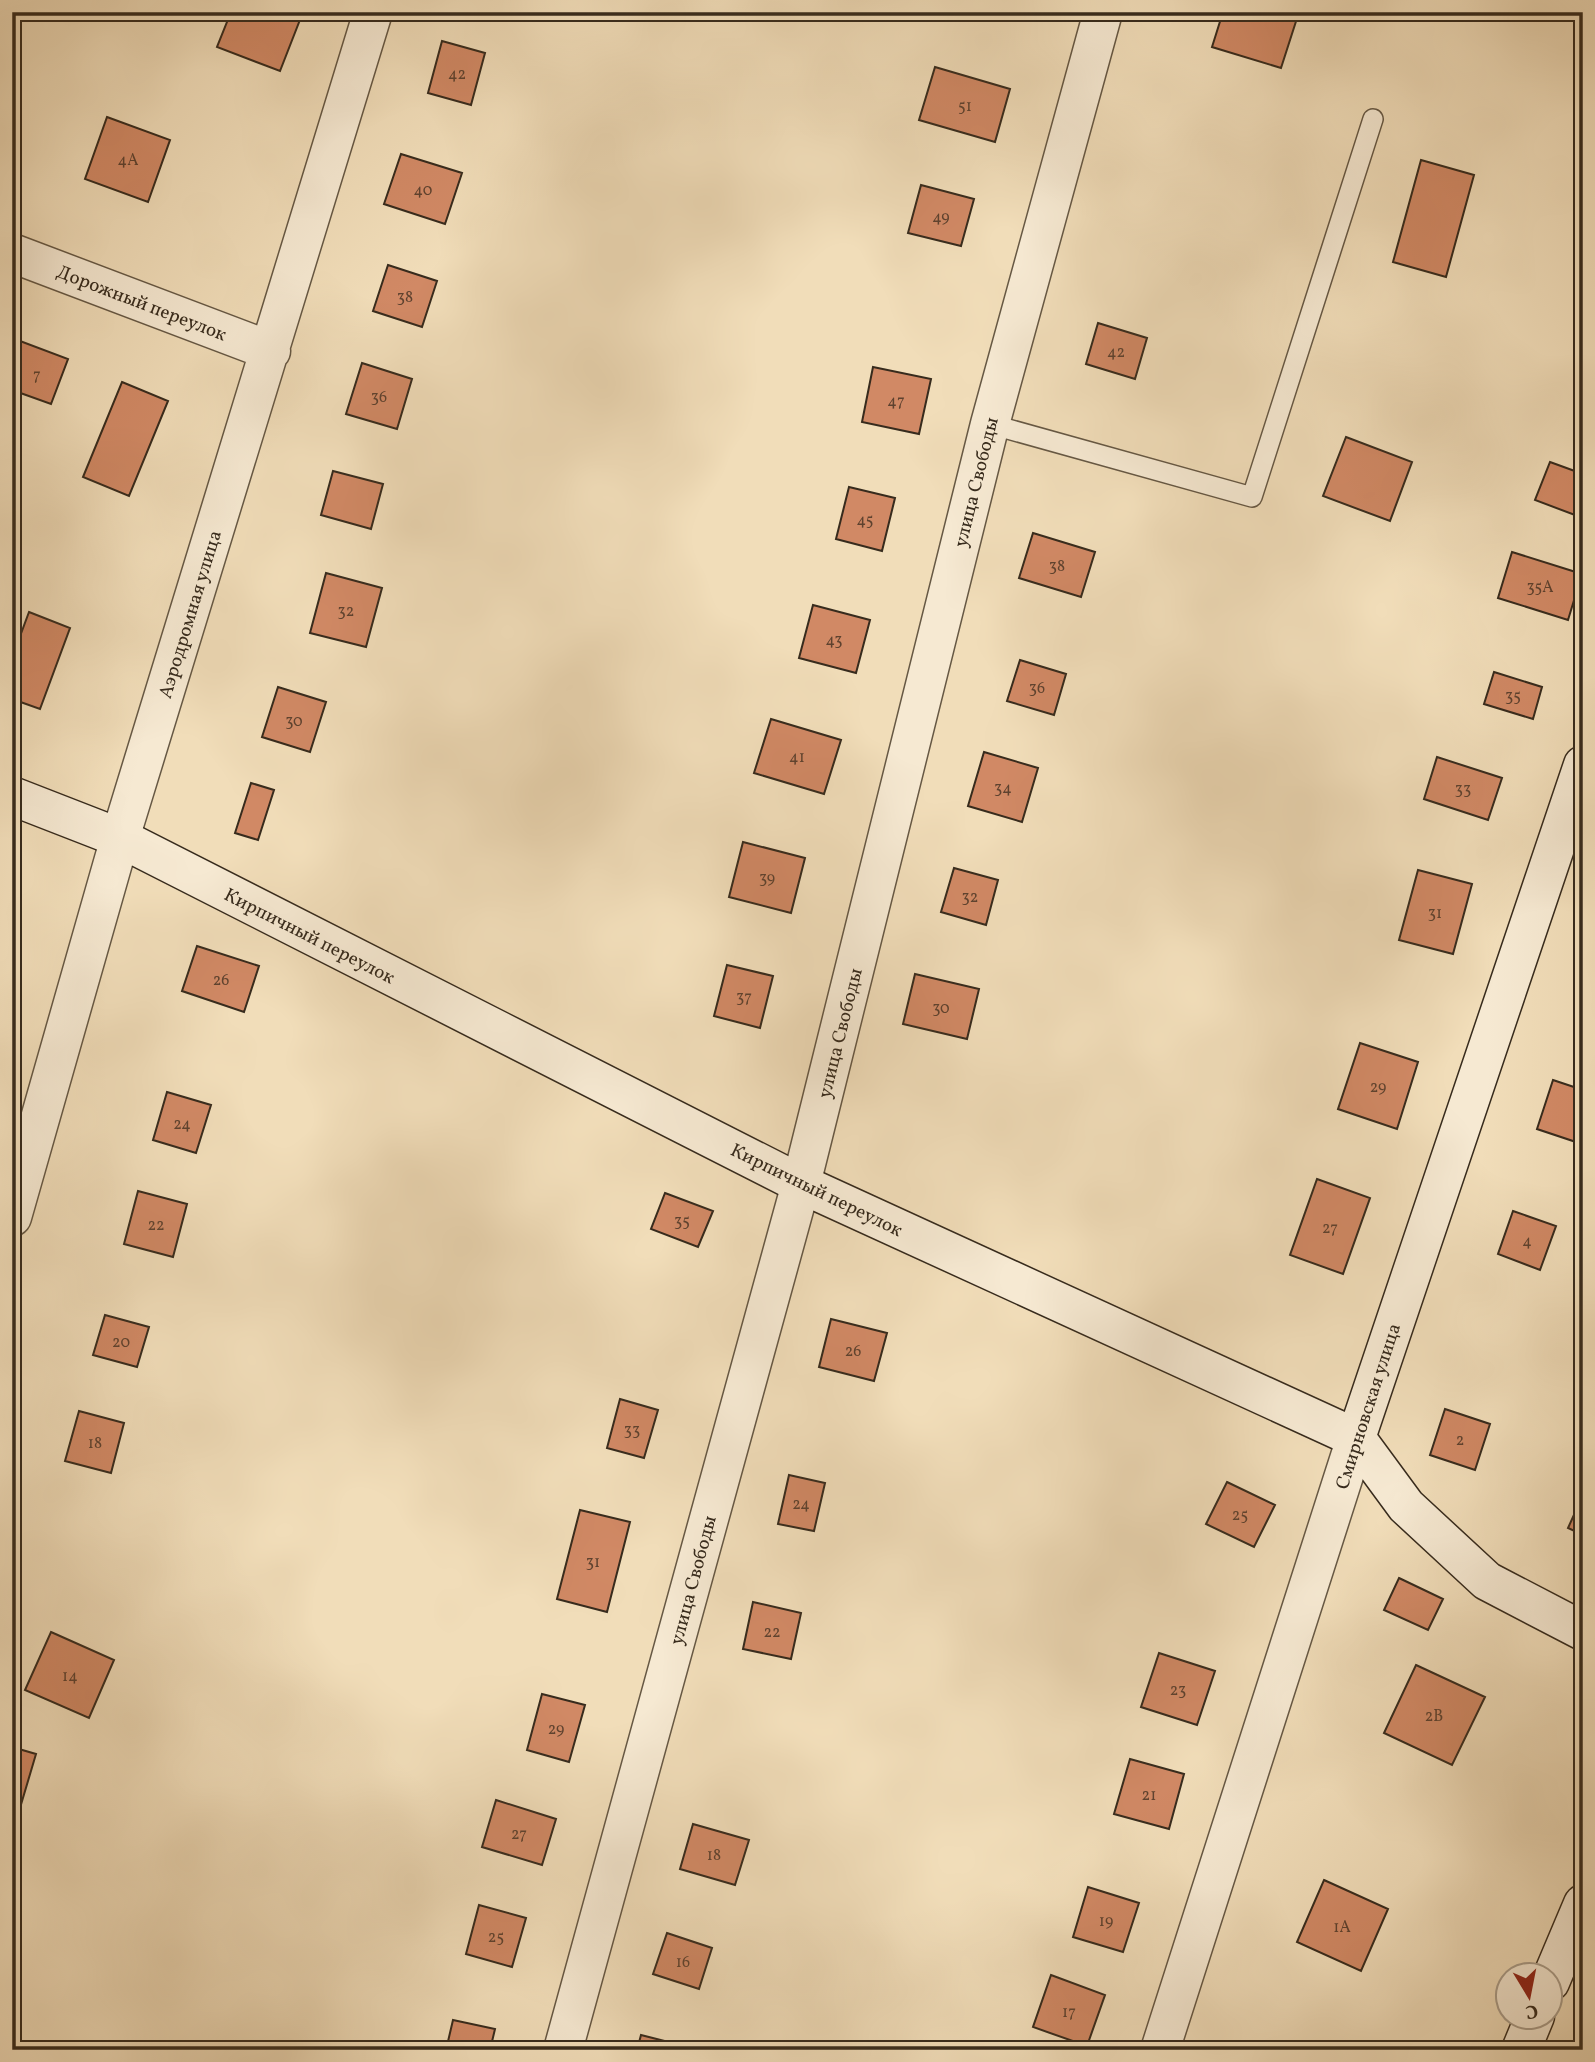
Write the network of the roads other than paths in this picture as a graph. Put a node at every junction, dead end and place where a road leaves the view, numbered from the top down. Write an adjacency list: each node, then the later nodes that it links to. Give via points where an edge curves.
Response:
1 (373, 12): 5 (street, Аэродромная улица)
2 (1103, 12): 6 (street, улица Свободы)
3 (1373, 119): 6 (lane, via 1252,497)
4 (12, 253): 5 (street, Дорожный переулок)
5 (271, 351): 9 (street, Аэродромная улица)
6 (990, 424): 10 (street, улица Свободы)
7 (1583, 765): 12 (street, Смирновская улица)
8 (12, 796): 9 (street, Кирпичный переулок)
9 (120, 838): 10 (street, Кирпичный переулок); 11 (street, Аэродромная улица)
10 (802, 1184): 12 (street, Кирпичный переулок); 17 (street, улица Свободы)
11 (12, 1217)
12 (1356, 1438): 13 (street, Кирпичный переулок, via 1406,1506 1487,1581); 18 (street, Смирновская улица)
13 (1583, 1631)
14 (1583, 1904): 15 (street)
15 (1559, 1960)
16 (1529, 2030): 19 (street)
17 (563, 2050)
18 (1160, 2050)
19 (1521, 2050)

